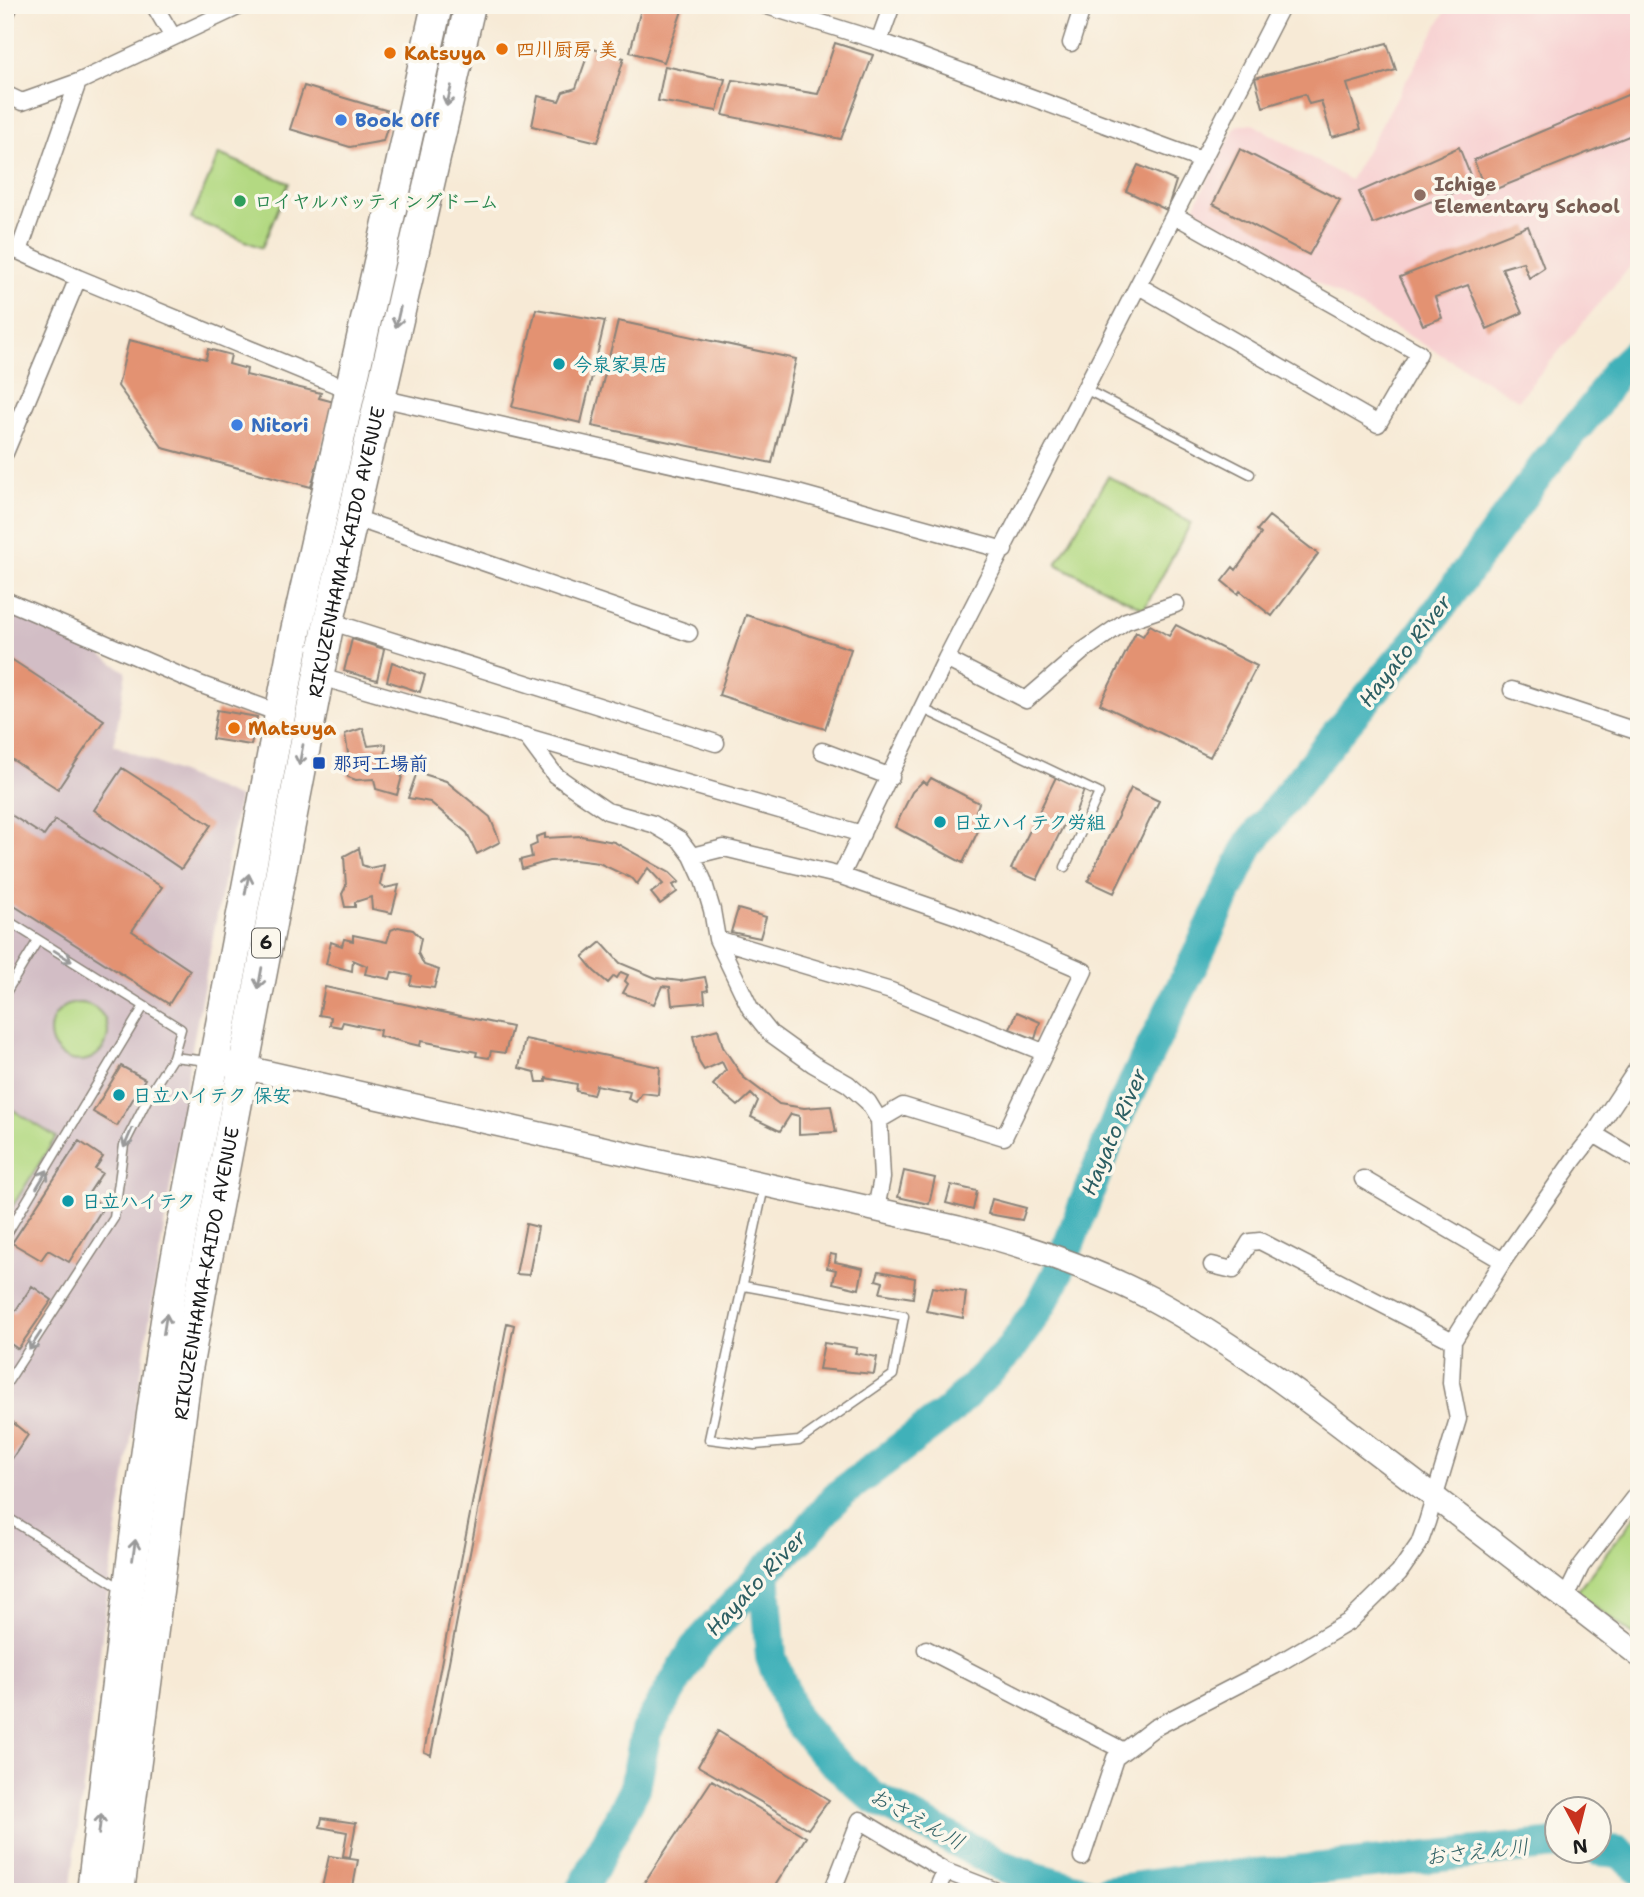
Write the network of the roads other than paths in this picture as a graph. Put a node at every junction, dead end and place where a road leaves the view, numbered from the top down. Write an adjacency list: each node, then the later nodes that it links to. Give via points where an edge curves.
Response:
1 (10, 5): 10 (street)
2 (154, 5): 11 (street)
3 (242, 5): 11 (street)
4 (437, 5): 22 (highway, RIKUZENHAMA-KAIDO AVENUE / 6)
5 (470, 5): 23 (highway, RIKUZENHAMA-KAIDO AVENUE / 6, one-way to 23)
6 (764, 5): 12 (street)
7 (892, 5): 12 (street)
8 (1083, 5): 13 (street)
9 (1282, 5): 16 (street)
10 (5, 16)
11 (173, 37): 14 (street)
12 (879, 41): 16 (street)
13 (1071, 43)
14 (78, 82): 15 (street, via 22,102); 18 (street)
15 (5, 94)
16 (1201, 160): 17 (street)
17 (1174, 215): 20 (street); 20 (street, via 1419,353 1378,424)
18 (12, 248): 19 (street)
19 (78, 278): 22 (street); 24 (street)
20 (1139, 286): 21 (street)
21 (1085, 389): 25 (lane); 27 (street)
22 (349, 391): 23 (street); 36 (highway, RIKUZENHAMA-KAIDO AVENUE / 6)
23 (379, 397): 26 (highway, RIKUZENHAMA-KAIDO AVENUE / 6); 27 (street, via 790,491)
24 (5, 453)
25 (1250, 474)
26 (352, 517): 30 (highway, RIKUZENHAMA-KAIDO AVENUE / 6); 31 (street)
27 (1004, 550): 32 (street)
28 (5, 600): 36 (street)
29 (1176, 604): 32 (street, via 1126,621 1026,700)
30 (328, 621): 33 (highway, RIKUZENHAMA-KAIDO AVENUE / 6); 40 (street)
31 (689, 633)
32 (946, 659): 35 (street)
33 (317, 677): 37 (highway, RIKUZENHAMA-KAIDO AVENUE / 6); 39 (street)
34 (1512, 690): 38 (street)
35 (923, 709): 42 (street); 45 (lane, via 1099,793)
36 (279, 713): 37 (street); 54 (highway, RIKUZENHAMA-KAIDO AVENUE / 6, one-way to 36)
37 (308, 720): 54 (highway, RIKUZENHAMA-KAIDO AVENUE / 6, one-way to 54)
38 (1639, 732)
39 (526, 736): 43 (street); 44 (street, via 555,775 607,811 653,824 680,840)
40 (716, 743)
41 (822, 751): 42 (street)
42 (891, 778): 43 (street)
43 (862, 834): 46 (street)
44 (692, 856): 46 (street, via 724,848); 48 (street, via 703,880)
45 (1065, 867)
46 (841, 877): 52 (street, via 954,915 1084,971)
47 (5, 919): 49 (lane)
48 (717, 939): 52 (street, via 891,991); 56 (street, via 750,1008 769,1033 849,1084)
49 (38, 940): 50 (lane); 51 (lane, one-way to 51)
50 (5, 994)
51 (144, 1006): 53 (lane, via 181,1029); 62 (lane, one-way to 51)
52 (1043, 1052): 56 (street, via 1004,1137 903,1106)
53 (173, 1057): 54 (lane); 67 (lane, one-way to 67, via 124,1145 114,1218)
54 (229, 1065): 60 (street); 71 (highway, RIKUZENHAMA-KAIDO AVENUE / 6, via 186,1375)
55 (1639, 1066): 57 (street)
56 (879, 1120): 61 (street, via 882,1178)
57 (1594, 1134): 58 (street); 63 (street)
58 (1639, 1161)
59 (1363, 1179): 63 (street)
60 (765, 1184): 61 (street); 65 (lane)
61 (876, 1209): 69 (street, via 1004,1240 1151,1299 1294,1390)
62 (5, 1237)
63 (1503, 1261): 66 (street)
64 (1212, 1265): 66 (street, via 1233,1270 1250,1242 1260,1241)
65 (744, 1286): 65 (lane, via 709,1439 755,1445 799,1441 893,1375 904,1317)
66 (1453, 1341): 69 (street, via 1451,1383 1458,1419)
67 (5, 1386)
68 (1639, 1491): 72 (street, via 1581,1566)
69 (1436, 1498): 72 (street); 75 (street, via 1419,1544 1399,1573 1350,1621 1154,1728)
70 (5, 1516): 71 (lane)
71 (142, 1596): 78 (highway, RIKUZENHAMA-KAIDO AVENUE / 6, one-way to 71); 79 (highway, RIKUZENHAMA-KAIDO AVENUE / 6)
72 (1565, 1599): 74 (street)
73 (926, 1649): 75 (street)
74 (1639, 1655)
75 (1124, 1751): 76 (street, via 1115,1758)
76 (1082, 1857)
77 (945, 1871): 80 (street, via 860,1820); 81 (street); 82 (street)
78 (92, 1892)
79 (119, 1892)
80 (832, 1892)
81 (936, 1892)
82 (999, 1892)

